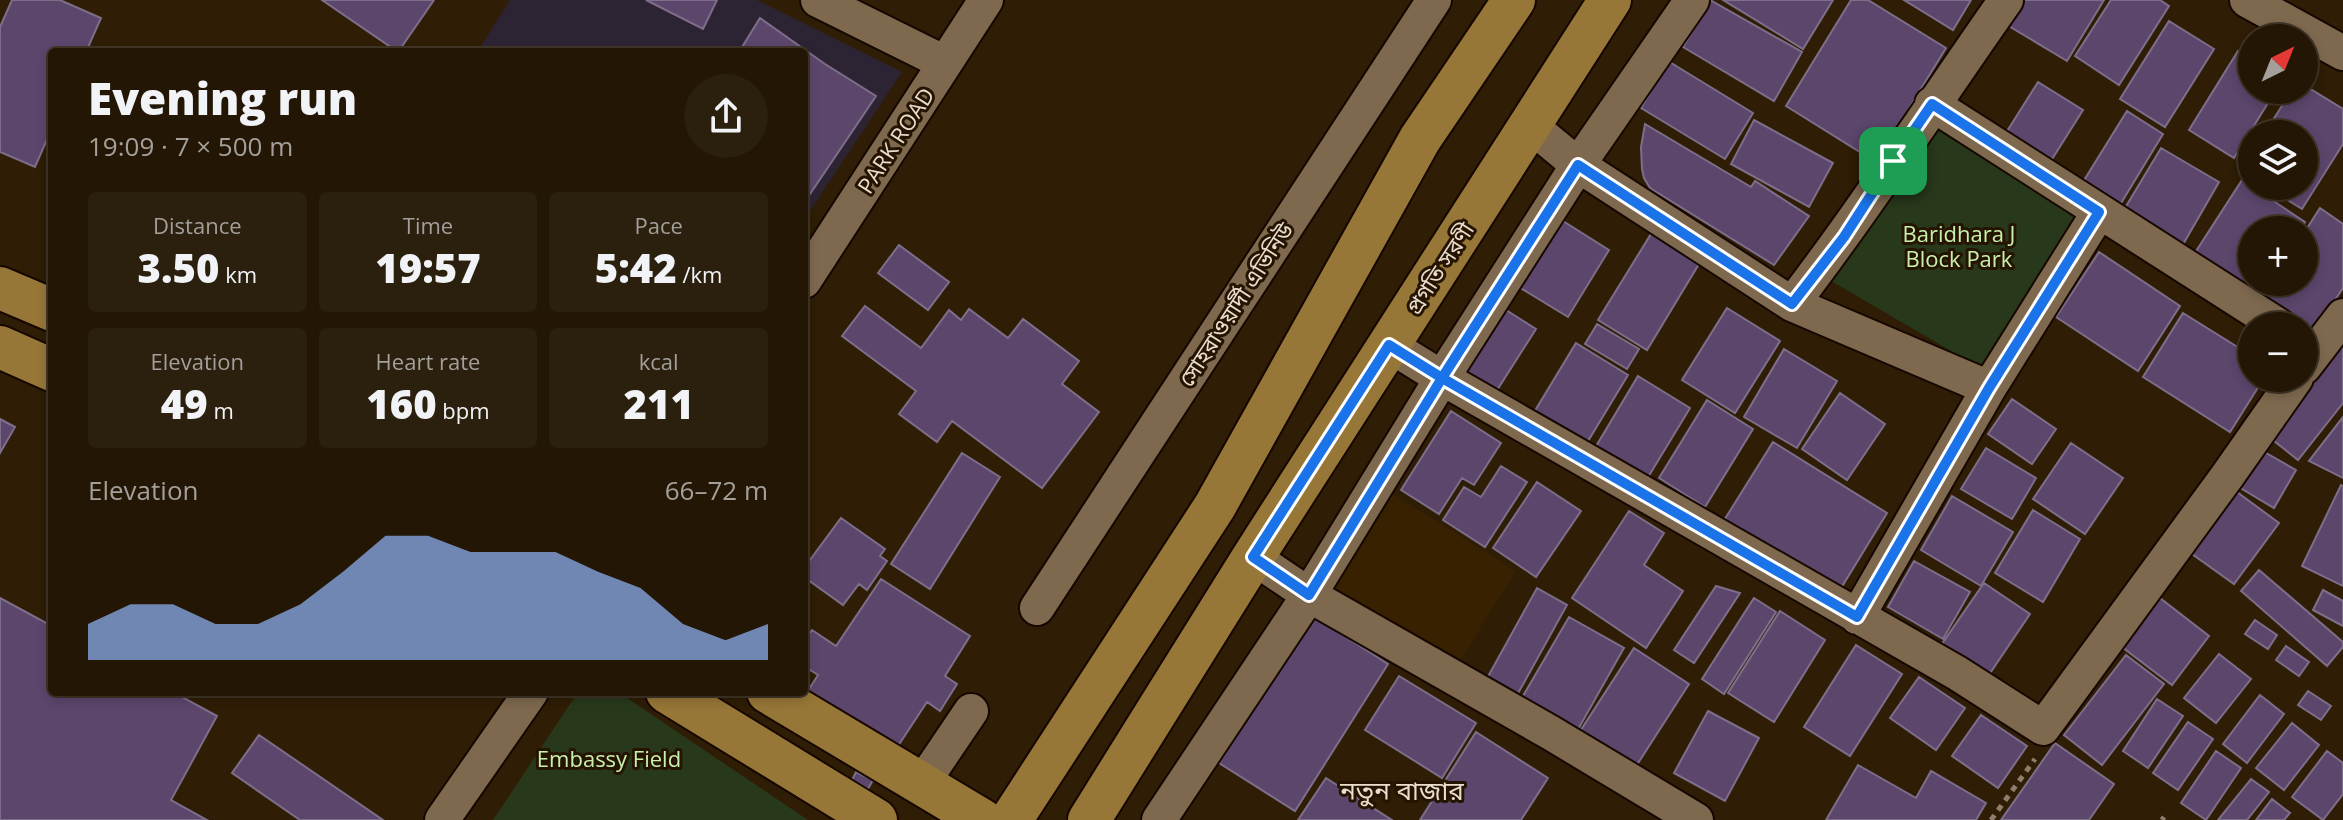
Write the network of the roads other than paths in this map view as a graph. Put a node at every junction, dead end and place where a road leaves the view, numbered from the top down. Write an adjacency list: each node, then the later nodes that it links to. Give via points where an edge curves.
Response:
1 (818, 0): 10 (street)
2 (986, 0): 10 (street, PARK ROAD)
3 (1434, 0): 30 (street, সোহরাওয়ার্দী এভিনিউ)
4 (1514, 0): 40 (main road, via 1420,139 1215,506)
5 (1610, 0): 12 (main road, প্রগতি সরণী)
6 (1692, 0): 13 (street)
7 (2006, 0): 11 (street)
8 (2258, 3): 9 (street)
9 (2343, 53)
10 (945, 63): 15 (street, PARK ROAD)
11 (1932, 104): 14 (street); 17 (street, via 1844,237)
12 (1531, 126): 13 (street); 22 (main road, প্রগতি সরণী)
13 (1578, 165): 17 (street); 25 (street)
14 (2099, 212): 19 (street); 26 (street)
15 (808, 275)
16 (0, 288): 18 (main road)
17 (1792, 304): 26 (street)
18 (48, 308)
19 (2257, 312)
20 (2343, 316): 21 (street)
21 (2318, 342)
22 (1389, 345): 25 (street); 28 (main road, প্রগতি সরণী)
23 (0, 347): 24 (main road)
24 (48, 368)
25 (1442, 378): 29 (street); 31 (street)
26 (1989, 388): 31 (street)
27 (2286, 392): 31 (street, via 2043,728)
28 (1253, 557): 29 (street); 41 (main road, প্রগতি সরণী)
29 (1309, 595): 42 (street); 43 (street)
30 (1037, 608)
31 (1857, 617)
32 (528, 696): 37 (street)
33 (674, 696): 38 (main road)
34 (775, 696): 36 (main road)
35 (971, 711): 36 (street)
36 (921, 785): 39 (main road)
37 (442, 820)
38 (876, 820)
39 (982, 820)
40 (1011, 820)
41 (1089, 820)
42 (1159, 820)
43 (1696, 820)

